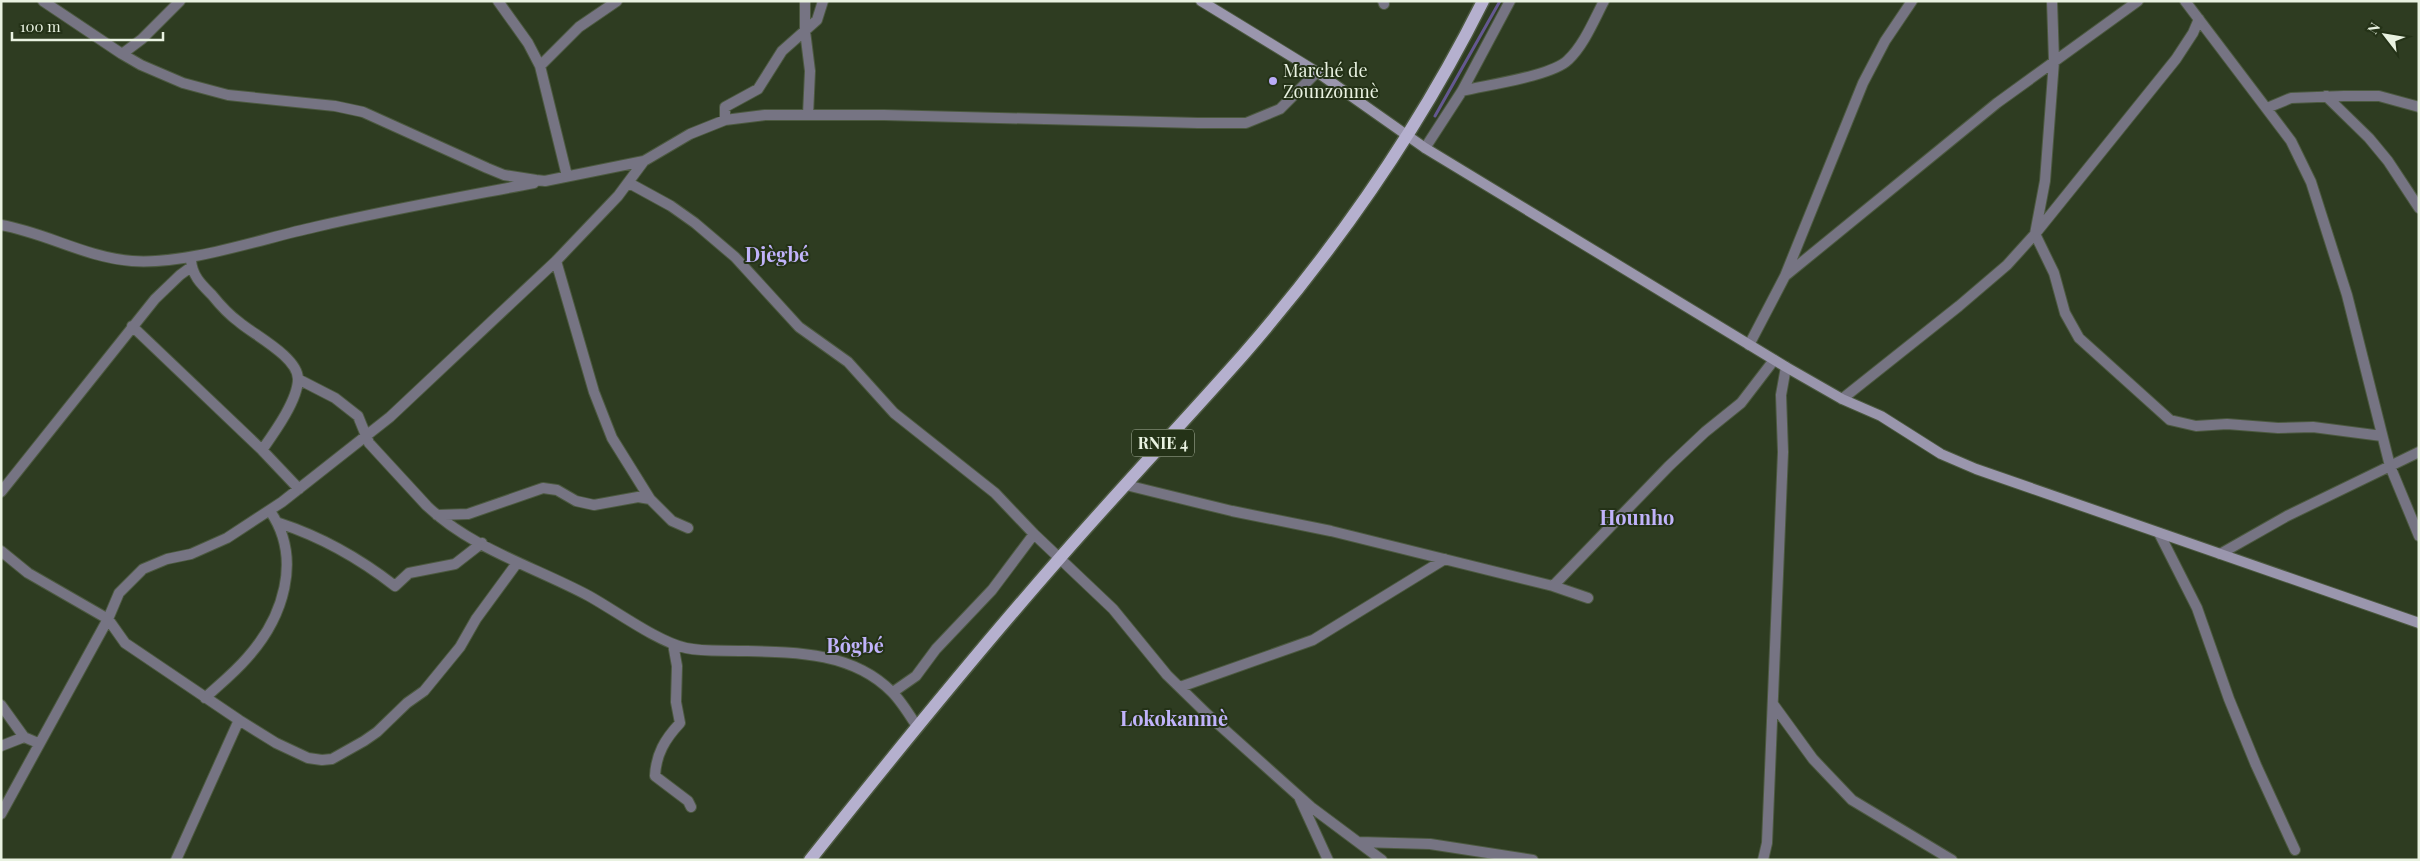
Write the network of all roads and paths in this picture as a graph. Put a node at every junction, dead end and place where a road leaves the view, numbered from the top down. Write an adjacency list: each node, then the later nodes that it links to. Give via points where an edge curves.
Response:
1 (43, 1): 17 (street)
2 (180, 1): 17 (street)
3 (498, 1): 19 (street)
4 (617, 1): 19 (street, via 579,27)
5 (805, 1): 16 (street)
6 (823, 1): 16 (street, via 817,20)
7 (1201, 1): 20 (street)
8 (1483, 1): 27 (main road, RNIE 4)
9 (1510, 1): 21 (street)
10 (1604, 1): 21 (street, via 1577,49 1564,64 1539,74)
11 (1912, 1): 38 (street, via 1884,41 1863,83)
12 (2052, 1): 18 (street)
13 (2138, 1): 18 (street)
14 (2184, 1): 15 (street)
15 (2199, 18): 24 (street); 35 (street, via 2176,59)
16 (805, 31): 25 (street, via 810,71); 26 (street, via 789,42 758,90 725,107)
17 (122, 54): 31 (street, via 183,83 228,95 363,112 504,175)
18 (2054, 61): 35 (street, via 2045,181); 38 (street, via 1997,103)
19 (540, 66): 30 (street)
20 (1317, 72): 25 (street, via 1280,109 1246,123); 27 (street)
21 (1462, 91): 28 (street)
22 (2326, 96): 23 (street, via 2379,96); 24 (street, via 2291,98); 33 (street, via 2370,138)
23 (2419, 107)
24 (2267, 108): 46 (street, via 2291,141 2311,182 2347,295)
25 (808, 115): 26 (street, via 765,115)
26 (725, 120): 29 (street, via 690,134)
27 (1409, 136): 28 (street); 50 (main road, RNIE 4, via 1346,224 1244,354)
28 (1425, 148): 40 (street)
29 (644, 160): 30 (street); 32 (street)
30 (567, 176): 31 (street)
31 (545, 181): 37 (street, via 332,223)
32 (629, 183): 36 (street); 58 (street, via 671,206 715,239 751,272 799,326 848,362 894,413 995,493)
33 (2419, 208)
34 (1, 225): 37 (street, via 98,256 134,261)
35 (2035, 234): 44 (street, via 2007,265 1971,296); 46 (street, via 2054,273 2065,314 2073,329 2170,420 2196,426 2313,427)
36 (556, 261): 45 (street, via 395,412); 53 (street, via 594,392 612,438)
37 (191, 262): 39 (street); 43 (street, via 198,280 226,312 288,359)
38 (1785, 276): 40 (street)
39 (132, 326): 47 (street); 52 (street)
40 (1749, 345): 41 (street)
41 (1774, 360): 42 (street); 67 (street, via 1741,403 1669,466)
42 (1786, 368): 44 (street); 75 (street, via 1781,395 1783,452)
43 (298, 379): 45 (street, via 349,408 362,422); 47 (street, via 294,395)
44 (1842, 399): 59 (street, via 1881,416 1941,454 1976,469)
45 (365, 435): 51 (street); 55 (street)
46 (2382, 436): 49 (street)
47 (262, 450): 51 (street)
48 (2419, 452): 49 (street)
49 (2390, 466): 60 (street); 63 (street, via 2287,516)
50 (1126, 484): 64 (main road, RNIE 4); 65 (street, via 1232,512 1331,531)
51 (299, 489): 54 (street)
52 (1, 492)
53 (650, 498): 55 (street, via 594,505 576,502 557,490 543,488 468,514); 57 (street, via 672,520)
54 (270, 511): 56 (street); 69 (street, via 206,548 143,569 119,593)
55 (436, 515): 61 (street)
56 (279, 523): 61 (street, via 344,550 364,561 395,586 409,573 455,564); 74 (street, via 285,539 287,576 278,610 246,659)
57 (688, 528)
58 (1034, 534): 64 (street); 73 (street, via 992,590 936,649 916,676)
59 (2159, 534): 63 (street); 86 (street, via 2197,608 2236,716)
60 (2419, 536)
61 (482, 543): 66 (street)
62 (1, 552): 69 (street, via 28,573)
63 (2220, 554): 70 (street)
64 (1060, 558): 72 (street, via 1113,609); 78 (main road, RNIE 4)
65 (1445, 559): 67 (street); 72 (street, via 1313,640)
66 (517, 563): 71 (street, via 587,595); 77 (street, via 460,647 424,692 407,703 377,732 348,751 332,759 308,758 276,744)
67 (1553, 586): 68 (street)
68 (1588, 598)
69 (108, 619): 74 (street, via 125,643); 80 (street)
70 (2419, 623)
71 (673, 644): 73 (street, via 702,650 823,655 875,677); 83 (street, via 680,723 661,748 654,776 688,801)
72 (1180, 687): 82 (street)
73 (893, 692): 78 (street)
74 (205, 698): 77 (street)
75 (1774, 704): 87 (street, via 1767,843); 93 (street, via 1812,759 1852,800)
76 (1, 705): 79 (street)
77 (239, 720): 88 (street)
78 (916, 725): 89 (main road, RNIE 4)
79 (24, 737): 80 (street); 81 (street)
80 (38, 744): 84 (street)
81 (1, 746)
82 (1299, 796): 85 (street); 90 (street)
83 (691, 807)
84 (1, 814)
85 (1359, 842): 91 (street); 92 (street, via 1430,844)
86 (2296, 850)
87 (1763, 859)
88 (176, 860)
89 (810, 860)
90 (1328, 860)
91 (1382, 860)
92 (1534, 860)
93 (1952, 860)

